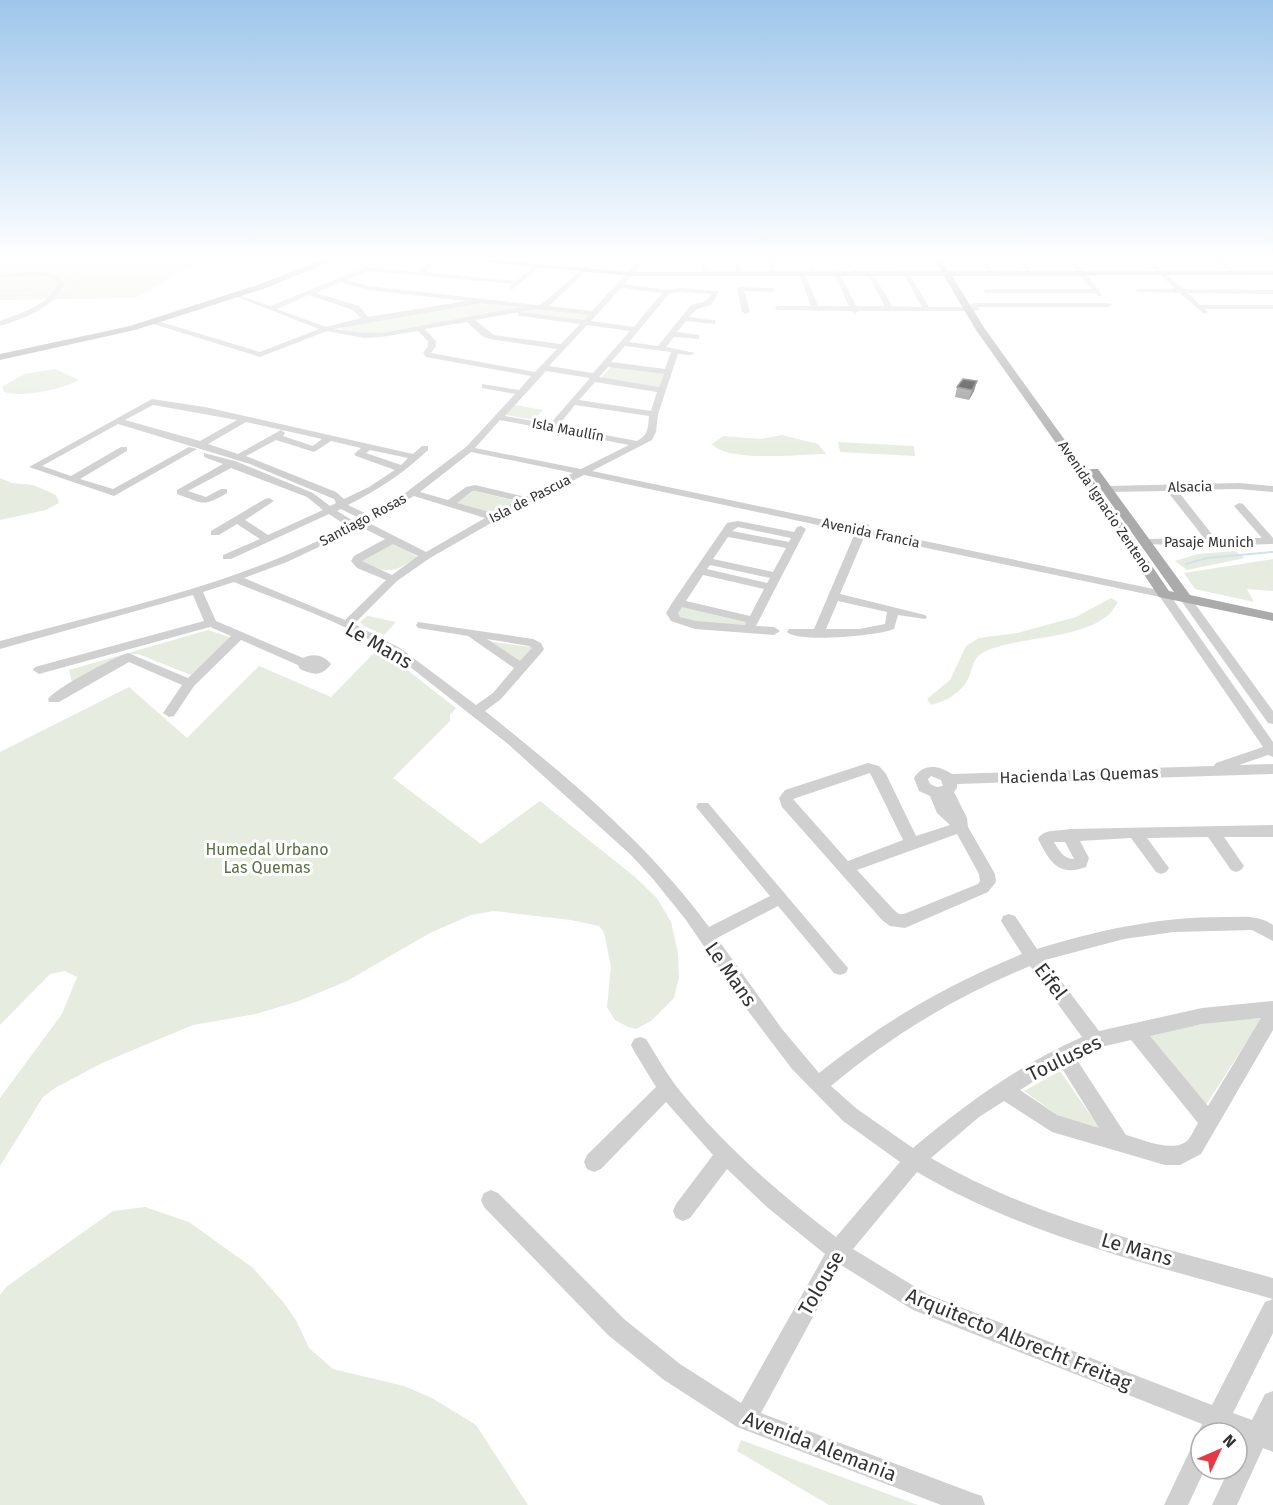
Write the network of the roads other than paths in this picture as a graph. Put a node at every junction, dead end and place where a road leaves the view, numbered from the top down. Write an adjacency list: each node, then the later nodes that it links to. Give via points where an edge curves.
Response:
1 (122, 330): 19 (main road)
2 (178, 330): 3 (street, via 260,355)
3 (321, 330)
4 (332, 330): 5 (street, via 367,336)
5 (405, 330)
6 (422, 330): 24 (street, via 432,341 429,355)
7 (481, 330): 15 (street, via 492,337)
8 (578, 330): 15 (street, Santiago Rosas)
9 (634, 330): 14 (street)
10 (675, 330): 12 (street)
11 (986, 330): 23 (main road, Avenida Ignacio Zenteno)
12 (672, 334): 13 (street); 16 (street)
13 (696, 337)
14 (623, 343): 16 (street); 20 (street)
15 (563, 347): 21 (street, Santiago Rosas)
16 (660, 349): 17 (street)
17 (675, 351): 18 (street); 22 (street)
18 (691, 353)
19 (0, 357)
20 (606, 364): 22 (street); 25 (street)
21 (543, 368): 24 (street, Santiago Rosas); 25 (street)
22 (669, 372): 27 (street)
23 (1016, 372): 50 (main road, Avenida Ignacio Zenteno); 53 (main road, Avenida Ignacio Zenteno)
24 (537, 375): 28 (street, Santiago Rosas)
25 (594, 378): 27 (street); 29 (street)
26 (485, 386): 28 (street)
27 (663, 390): 30 (street)
28 (521, 393): 32 (street, Santiago Rosas)
29 (573, 402): 30 (street); 35 (street)
30 (654, 414): 41 (street, via 651,436)
31 (224, 415): 33 (street); 34 (street, via 152,402); 36 (street, via 214,424)
32 (498, 417): 35 (street, Isla Maullín); 42 (street, Santiago Rosas)
33 (245, 419): 36 (street); 37 (street)
34 (114, 423): 40 (street); 46 (street); 54 (street, via 34,467)
35 (552, 427): 41 (street, Isla Maullín)
36 (228, 429): 40 (street)
37 (288, 429): 38 (street); 39 (street)
38 (274, 435): 39 (street, via 314,449); 47 (street)
39 (328, 439): 43 (street)
40 (202, 444): 47 (street)
41 (639, 444): 52 (street, Isla de Pascua)
42 (471, 446): 52 (street, Avenida Francia); 59 (street, Santiago Rosas)
43 (368, 447): 48 (street); 51 (street, via 359,454)
44 (425, 448): 48 (street)
45 (124, 449): 54 (street)
46 (192, 449): 49 (street); 54 (street, via 114,493)
47 (240, 456): 63 (street, via 333,494)
48 (414, 457): 51 (street)
49 (231, 463): 58 (street, via 180,492 207,501); 65 (street, via 310,495)
50 (1080, 469): 53 (main road); 87 (main road, Avenida Ignacio Zenteno)
51 (402, 470): 63 (street)
52 (587, 470): 60 (street, Isla de Pascua); 66 (street, Avenida Francia)
53 (1094, 471): 56 (main road, Avenida Ignacio Zenteno)
54 (72, 479)
55 (1170, 488): 56 (street, Alsacia); 57 (street, Alsacia); 78 (street)
56 (1108, 489): 77 (main road, Avenida Ignacio Zenteno)
57 (1273, 489)
58 (224, 491)
59 (413, 493): 62 (street); 70 (street, Santiago Rosas)
60 (526, 500): 62 (street, via 475,488); 67 (street, Isla de Pascua)
61 (269, 501): 69 (street)
62 (450, 504): 67 (street)
63 (341, 505): 65 (street); 70 (street)
64 (1239, 506): 76 (street)
65 (328, 510): 70 (street); 73 (street)
66 (792, 513): 68 (street, Avenida Francia); 71 (street, Avenida Francia)
67 (494, 517): 79 (street, Isla de Pascua)
68 (806, 519): 71 (street, Avenida Francia); 75 (street)
69 (238, 520): 72 (street); 73 (street)
70 (362, 523): 74 (street); 83 (street, Santiago Rosas)
71 (863, 528): 87 (street, Avenida Francia); 87 (street, Avenida Francia, via 988,559); 89 (street)
72 (214, 533)
73 (267, 539): 80 (street)
74 (392, 540): 79 (street); 84 (street, via 356,561)
75 (795, 541): 81 (street, via 725,533); 82 (street)
76 (1272, 541): 78 (street, Pasaje Munich)
77 (1146, 542): 78 (street, Pasaje Munich); 88 (main road, Avenida Ignacio Zenteno)
78 (1213, 543)
79 (426, 556): 84 (street, Isla de Pascua)
80 (227, 557)
81 (703, 566): 82 (street); 85 (street); 90 (street)
82 (777, 576): 85 (street)
83 (235, 578): 86 (street, Santiago Rosas); 97 (street, Le Mans)
84 (393, 579): 97 (street, Isla de Pascua)
85 (771, 587): 96 (street)
86 (203, 589): 95 (street); 104 (street, Santiago Rosas)
87 (1161, 590): 88 (main road, Avenida Francia); 115 (street, Avenida Ignacio Zenteno)
88 (1183, 595): 91 (main road, Avenida Francia); 94 (main road, Avenida Francia); 114 (street, Avenida Ignacio Zenteno)
89 (832, 596): 92 (street); 102 (street)
90 (678, 603): 96 (street); 96 (street, via 672,613 675,619 695,625)
91 (1273, 610)
92 (893, 612): 93 (street); 102 (street, via 886,629)
93 (921, 617)
94 (1273, 617)
95 (209, 618): 103 (street); 106 (street)
96 (751, 624): 99 (street)
97 (346, 625): 112 (street, Le Mans, via 392,648)
98 (422, 625): 101 (street)
99 (774, 632)
100 (793, 632): 102 (street)
101 (472, 634): 107 (street); 107 (street, via 533,643 538,649)
102 (818, 634)
103 (239, 635): 105 (street); 109 (street)
104 (0, 645)
105 (304, 663)
106 (55, 665): 108 (street); 110 (street)
107 (522, 668): 112 (street)
108 (39, 670)
109 (190, 683): 110 (street, via 128,657); 113 (street)
110 (69, 689): 111 (street)
111 (54, 699)
112 (477, 711): 131 (street, Le Mans, via 626,841 668,885)
113 (169, 713)
114 (1273, 720)
115 (1272, 750): 116 (street)
116 (1209, 770): 117 (street); 119 (street, Hacienda Las Quemas, via 943,787 942,808)
117 (1273, 770)
118 (703, 807): 128 (street)
119 (961, 827): 124 (street); 126 (street, via 988,882 983,888 905,921 888,915)
120 (1212, 831): 121 (street); 122 (street); 125 (street)
121 (1273, 831)
122 (1135, 832): 123 (street); 127 (street)
123 (1069, 835)
124 (912, 843): 126 (street); 126 (street, via 874,769 790,794 787,803)
125 (1236, 866)
126 (846, 868)
127 (1161, 868)
128 (780, 898): 131 (street); 133 (street)
129 (1009, 921): 132 (street, Eifel)
130 (1273, 934): 132 (street, via 1252,923 1176,925 1117,934)
131 (705, 937): 140 (street, Le Mans, via 780,1043)
132 (1033, 957): 137 (street, Eifel); 140 (street, via 927,1005 872,1041)
133 (840, 968)
134 (1273, 1009): 136 (street, Touluses, via 1202,1016)
135 (1273, 1014): 143 (street)
136 (1135, 1031): 137 (street, Touluses); 143 (street)
137 (1095, 1040): 139 (street, Touluses)
138 (640, 1044): 141 (street, Arquitecto Albrecht Freitag)
139 (1063, 1054): 142 (street, Touluses); 144 (street)
140 (818, 1085): 146 (street, Le Mans, via 868,1130)
141 (667, 1088): 145 (street, Arquitecto Albrecht Freitag); 147 (street)
142 (1004, 1090): 144 (street, via 1052,1123); 146 (street, Touluses, via 972,1111)
143 (1209, 1122): 144 (street, via 1194,1147 1180,1155 1158,1154)
144 (1120, 1143)
145 (726, 1154): 149 (street); 150 (street, Arquitecto Albrecht Freitag, via 792,1217)
146 (915, 1159): 150 (street, Tolouse); 151 (street, Le Mans, via 963,1187 1023,1212 1090,1236)
147 (594, 1162)
148 (491, 1200): 154 (street, Avenida Alemania, via 616,1327 672,1372)
149 (682, 1211)
150 (837, 1252): 154 (street, Tolouse); 155 (street, Arquitecto Albrecht Freitag, via 921,1302)
151 (1273, 1289)
152 (1273, 1311): 156 (street)
153 (1273, 1402): 158 (street)
154 (745, 1419): 160 (street, Avenida Alemania)
155 (1202, 1421)
156 (1217, 1421)
157 (1249, 1434): 158 (street, Arquitecto Albrecht Freitag)
158 (1265, 1437): 162 (street)
159 (1189, 1477): 161 (street)
160 (973, 1505)
161 (1176, 1505)
162 (1224, 1505)

